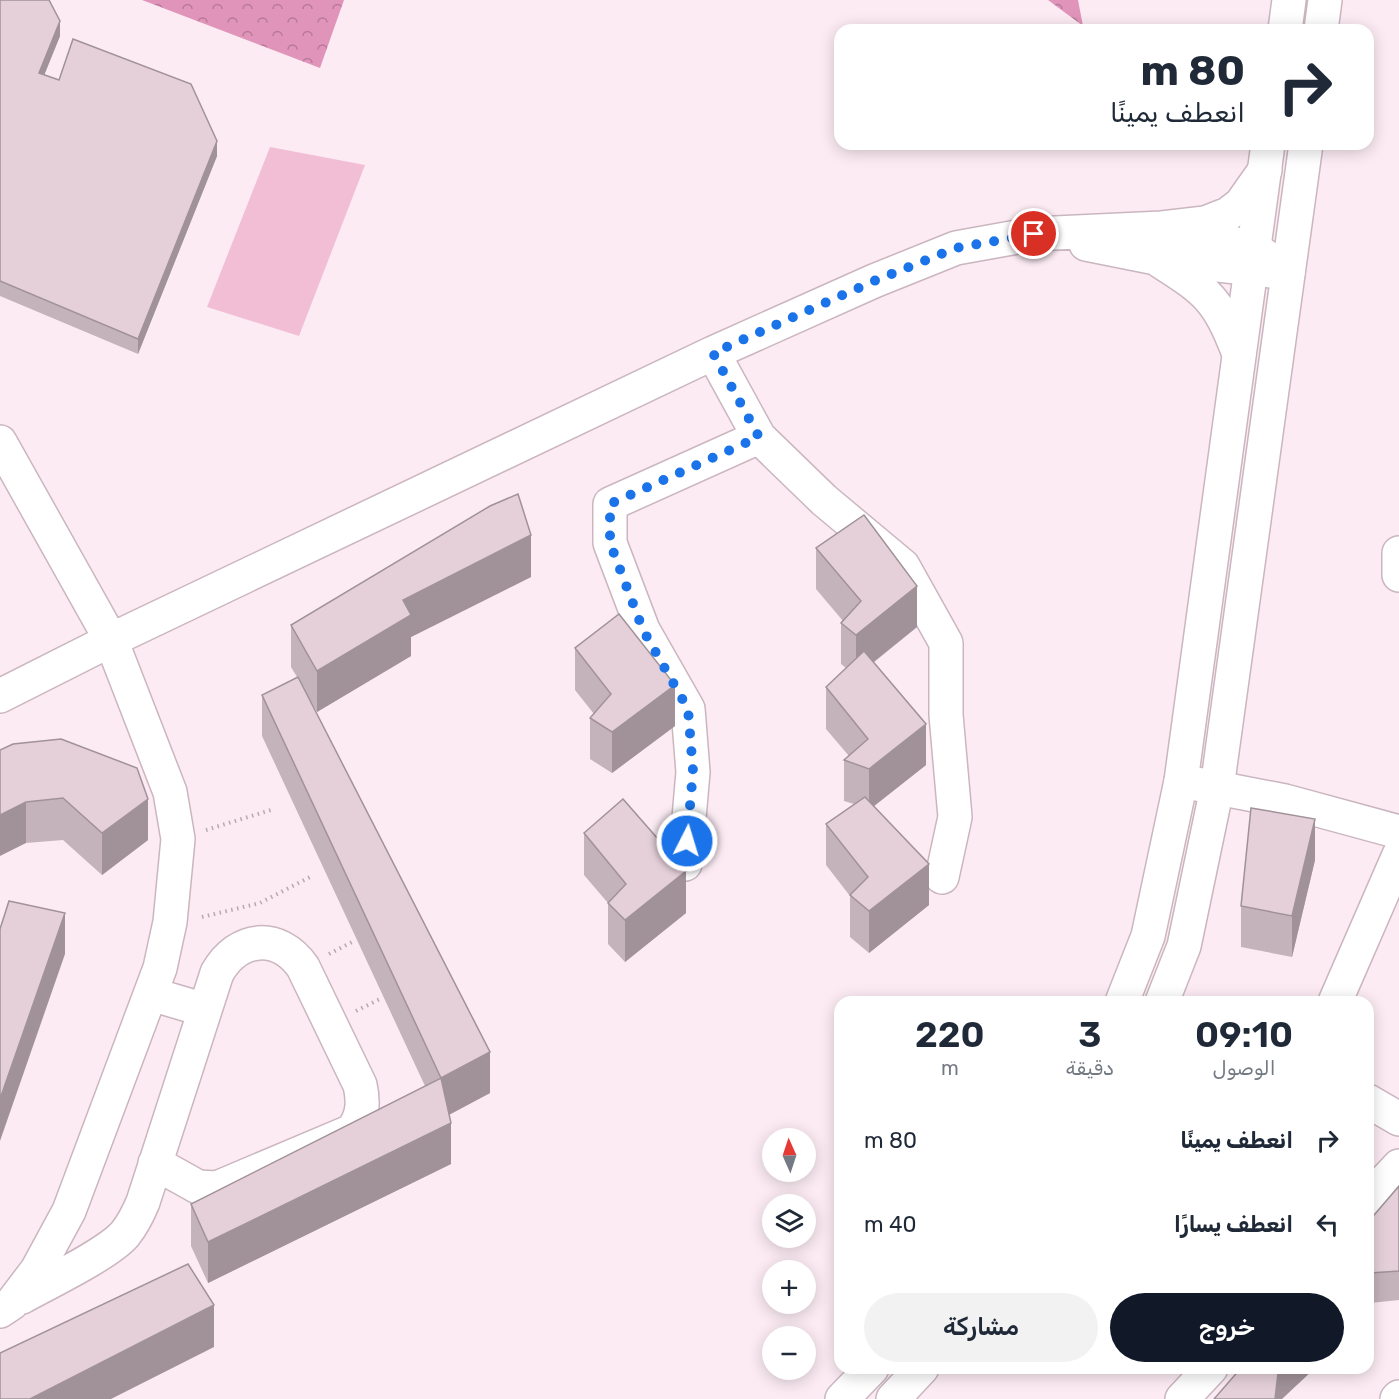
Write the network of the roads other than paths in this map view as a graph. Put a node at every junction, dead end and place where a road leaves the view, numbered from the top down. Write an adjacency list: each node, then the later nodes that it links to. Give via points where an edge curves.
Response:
1 (1289, 0): 3 (street)
2 (1325, 0): 4 (street)
3 (1286, 24)
4 (1322, 24)
5 (1305, 150): 9 (street)
6 (1267, 157): 7 (street, via 1241,204 1228,214); 8 (street)
7 (1159, 243): 8 (street); 10 (street, via 1034,234 956,248); 11 (street, via 1209,294)
8 (1252, 258): 9 (street); 11 (street)
9 (1288, 273): 19 (street)
10 (713, 353): 12 (street); 16 (street)
11 (1239, 354): 18 (street)
12 (759, 437): 22 (street, via 610,504 610,543 643,630 688,709 693,771); 23 (street, via 824,500 903,566 946,643 946,715 955,817)
13 (0, 441): 16 (street)
14 (1399, 554): 15 (street)
15 (1399, 575)
16 (111, 640): 17 (street); 24 (street, via 170,792 178,839 170,922)
17 (0, 696)
18 (1181, 782): 19 (street); 25 (street, via 1148,936)
19 (1217, 788): 20 (street, via 1285,801); 26 (street, via 1184,946)
20 (1399, 832)
21 (1399, 855): 27 (street)
22 (685, 864)
23 (942, 877)
24 (151, 994): 28 (street); 36 (street, via 69,1211 37,1270)
25 (1124, 996)
26 (1164, 996)
27 (1338, 996)
28 (205, 1010): 33 (street); 33 (street, via 217,973 234,952 259,943 285,948 303,967 360,1085 362,1112 352,1131 218,1188 198,1187)
29 (1399, 1089): 30 (street)
30 (1374, 1098)
31 (1374, 1104): 32 (street)
32 (1399, 1119)
33 (155, 1163): 36 (street, via 136,1219 123,1236)
34 (1399, 1166): 35 (street)
35 (1374, 1193)
36 (6, 1307)
37 (866, 1374): 40 (street)
38 (916, 1374): 41 (street)
39 (1205, 1374): 42 (street)
40 (842, 1399)
41 (893, 1399)
42 (1182, 1399)

